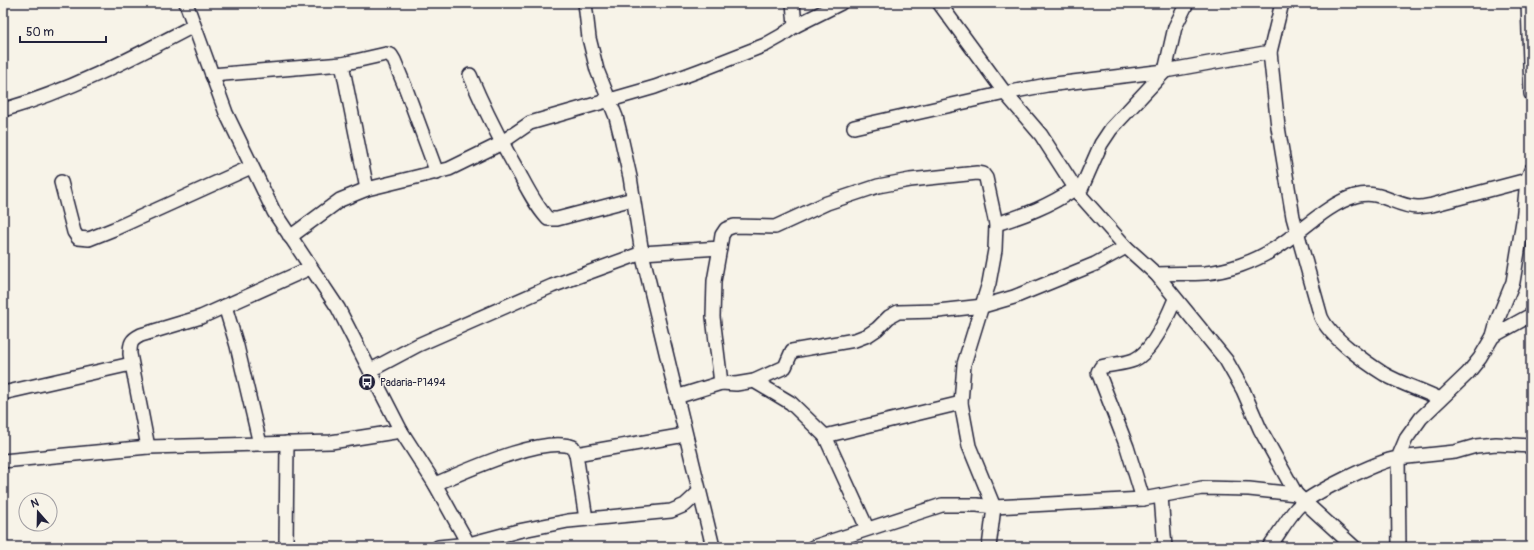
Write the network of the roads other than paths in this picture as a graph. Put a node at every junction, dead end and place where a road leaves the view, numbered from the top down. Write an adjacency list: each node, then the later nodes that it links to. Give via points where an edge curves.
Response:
1 (186, 3): 9 (street)
2 (585, 3): 18 (street, via 589,38)
3 (793, 3): 10 (street)
4 (841, 3): 10 (street)
5 (939, 3): 16 (street)
6 (1187, 3): 13 (street, via 1175,27)
7 (1282, 3): 11 (street)
8 (1528, 3): 17 (street)
9 (193, 26): 14 (street); 19 (street, via 88,79)
10 (795, 26): 18 (street, via 765,45 655,87)
11 (1270, 52): 13 (street); 30 (street, via 1278,127)
12 (342, 64): 14 (street); 23 (street, via 391,55); 26 (street)
13 (1165, 71): 16 (street, via 1047,85); 27 (street, via 1111,129)
14 (212, 75): 22 (street)
15 (470, 75): 21 (street)
16 (1004, 93): 20 (street); 27 (street, via 1041,135)
17 (1531, 94)
18 (608, 101): 21 (street, via 541,118); 28 (street, via 616,117)
19 (3, 110)
20 (854, 127)
21 (501, 142): 23 (street, via 480,156); 28 (street, via 548,219 557,219)
22 (251, 167): 25 (street, via 151,214 89,239 78,238 74,232); 31 (street)
23 (437, 173): 26 (street)
24 (1529, 175): 30 (street, via 1432,205 1417,207 1382,195 1347,198); 41 (street, via 1513,282)
25 (61, 182)
26 (367, 189): 31 (street, via 340,200)
27 (1078, 191): 29 (street, via 1035,212); 32 (street)
28 (633, 199): 34 (street)
29 (996, 224): 33 (street, via 986,178 983,174 977,173 878,186 827,203 775,227 734,226 726,229 722,235); 39 (street, via 995,250)
30 (1297, 234): 36 (street, via 1273,250 1232,267 1206,273); 48 (street, via 1307,262 1320,317 1327,328 1385,374)
31 (290, 237): 35 (street)
32 (1126, 247): 36 (street); 39 (street, via 1095,264 1039,288)
33 (720, 248): 34 (street); 45 (street, via 714,281 713,317)
34 (642, 253): 43 (street, via 552,286 418,345); 47 (street)
35 (310, 268): 38 (street); 43 (street, via 338,308)
36 (1156, 274): 37 (street)
37 (1175, 299): 63 (street, via 1226,360); 64 (street, via 1169,315 1143,354 1126,363 1101,367 1098,372 1127,447)
38 (224, 306): 42 (street, via 200,317 134,338 130,344); 54 (street, via 237,346)
39 (983, 306): 44 (street, via 898,312 868,335 855,340 792,351 785,367); 49 (street, via 964,364)
40 (1531, 315): 41 (street)
41 (1493, 336): 48 (street, via 1468,373)
42 (131, 364): 46 (street); 56 (street)
43 (371, 370): 50 (street)
44 (754, 381): 45 (street); 52 (street, via 791,403)
45 (721, 383): 47 (street)
46 (3, 393)
47 (676, 397): 51 (street)
48 (1440, 399): 58 (street, via 1421,418 1406,439)
49 (961, 403): 52 (street); 65 (street, via 969,446)
50 (401, 431): 53 (street, via 331,442); 60 (street)
51 (685, 435): 57 (street); 61 (street)
52 (825, 436): 67 (street)
53 (288, 443): 54 (street); 69 (street)
54 (260, 444): 56 (street)
55 (1531, 446): 58 (street, via 1496,444)
56 (148, 447): 59 (street)
57 (576, 454): 60 (street, via 572,447 567,445 503,455); 66 (street)
58 (1398, 458): 63 (street, via 1386,460); 77 (street)
59 (3, 461)
60 (435, 484): 68 (street)
61 (699, 492): 66 (street, via 678,510); 71 (street)
62 (1161, 496): 63 (street, via 1202,488 1219,488); 64 (street); 74 (street)
63 (1300, 498): 75 (street, via 1296,509); 76 (street)
64 (1143, 499): 65 (street)
65 (994, 507): 67 (street, via 942,505); 73 (street)
66 (586, 519): 68 (street, via 518,531)
67 (867, 528): 72 (street)
68 (470, 546): 70 (street)
69 (286, 547)
70 (438, 547)
71 (712, 547)
72 (813, 547)
73 (989, 547)
74 (1165, 547)
75 (1268, 547)
76 (1354, 547)
77 (1399, 547)

